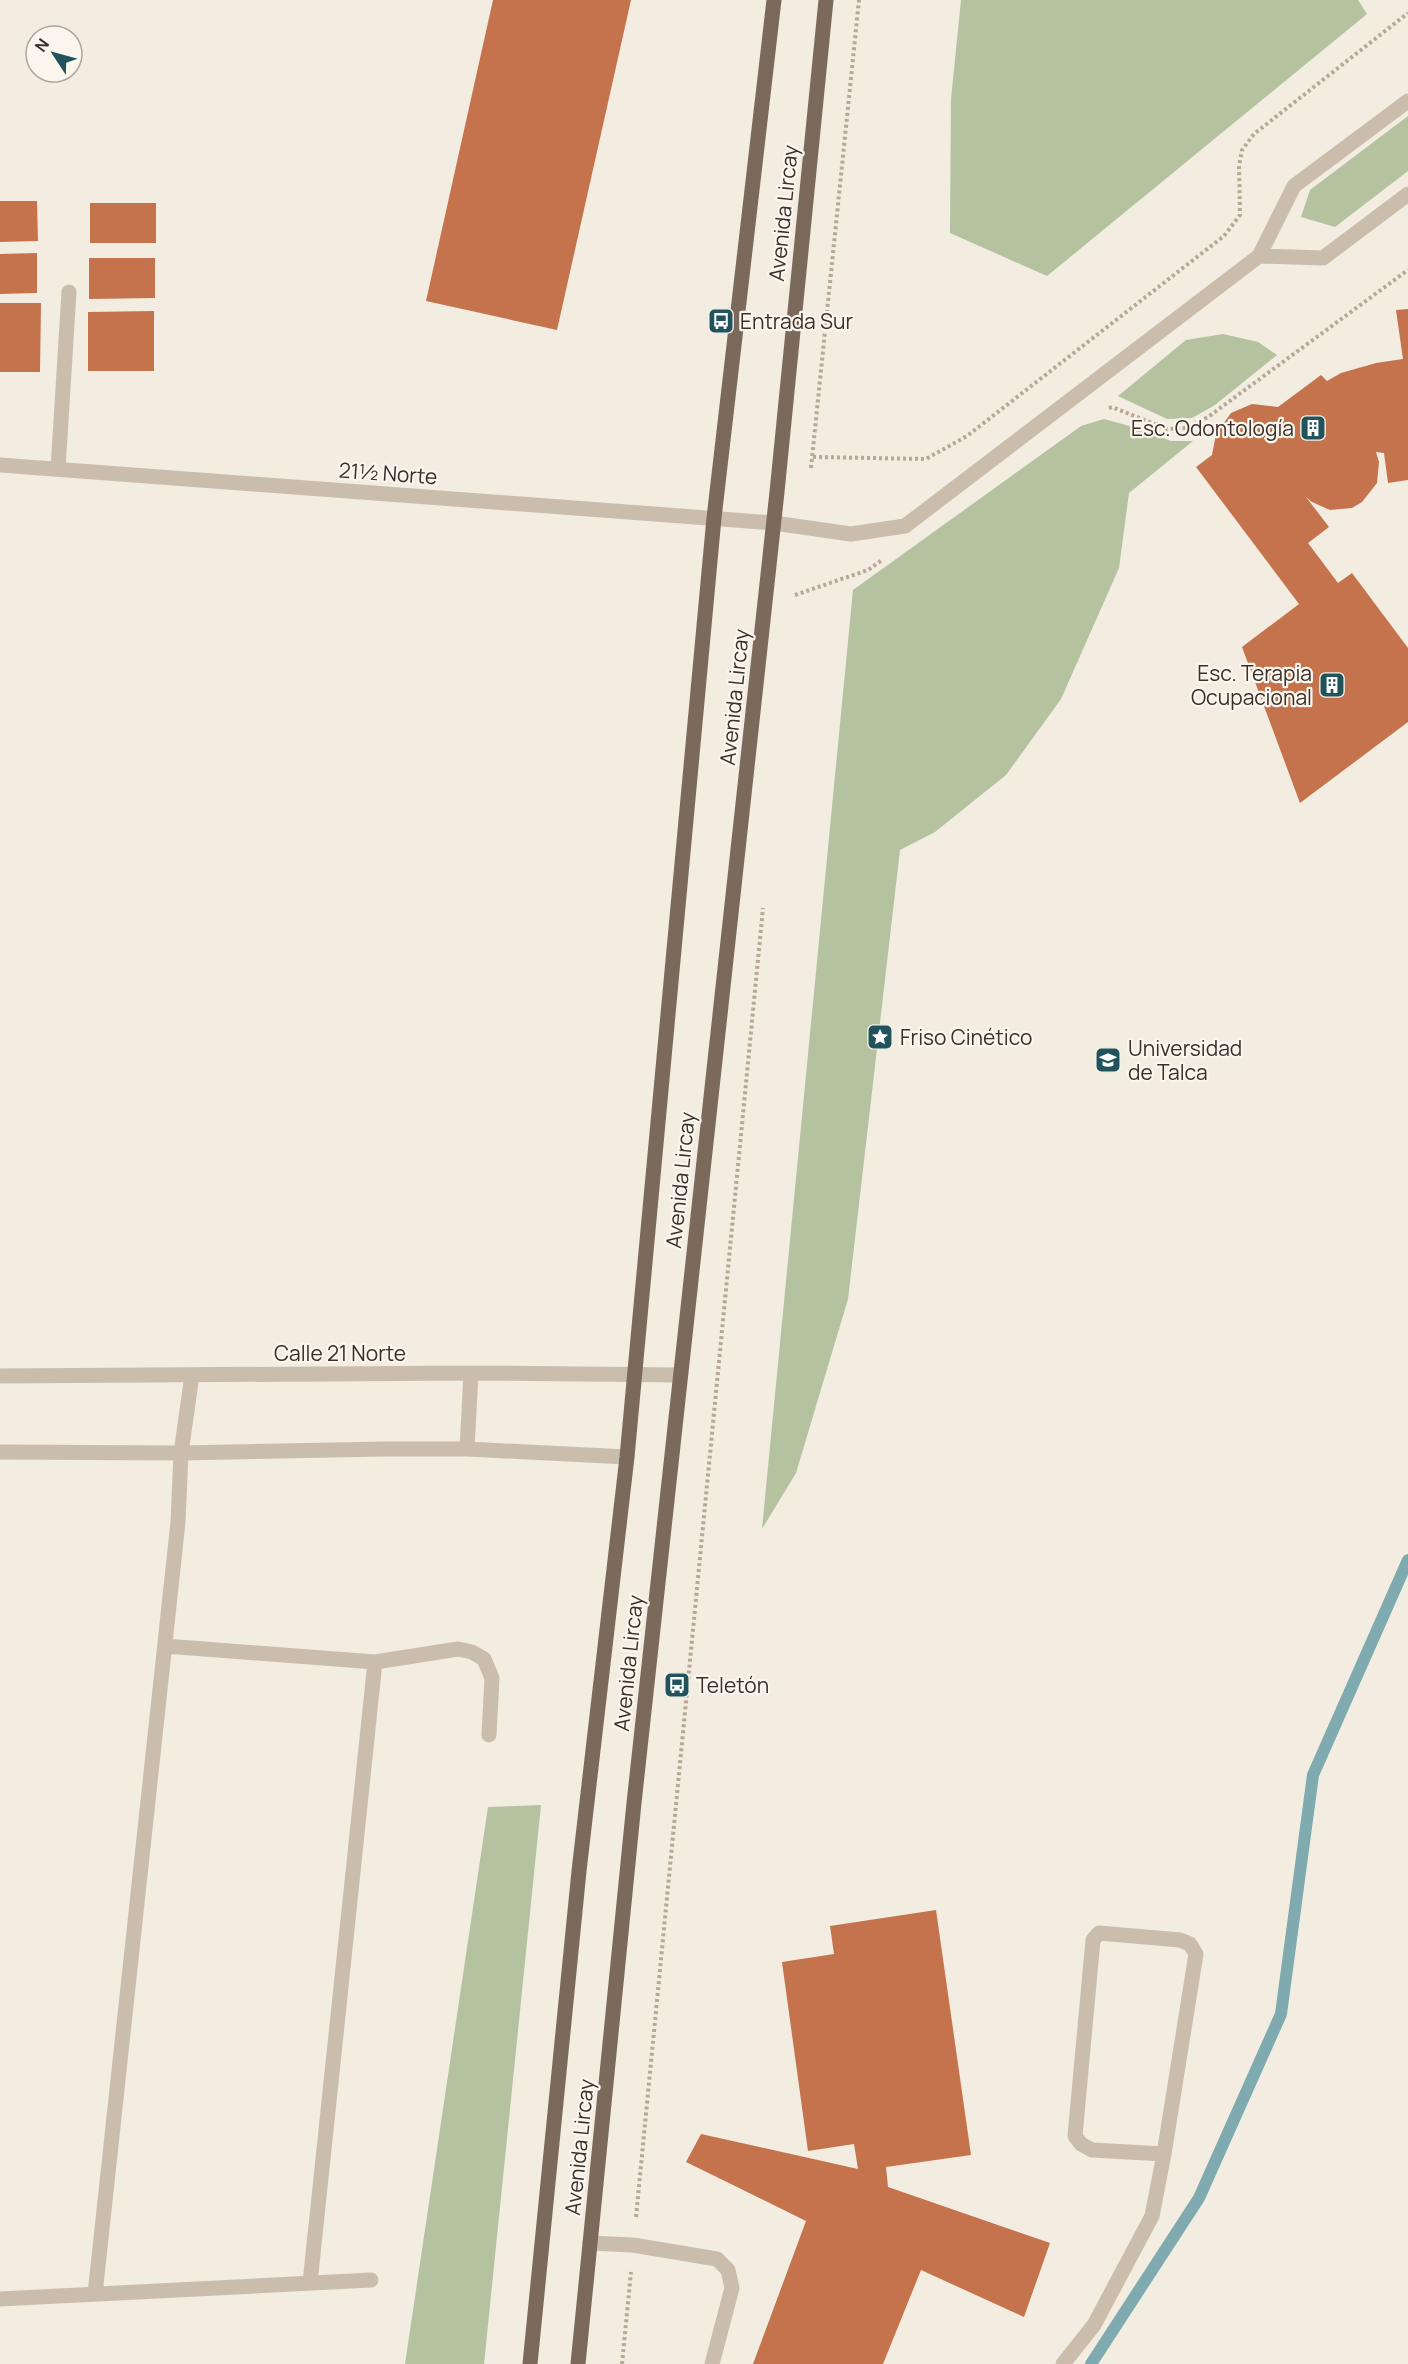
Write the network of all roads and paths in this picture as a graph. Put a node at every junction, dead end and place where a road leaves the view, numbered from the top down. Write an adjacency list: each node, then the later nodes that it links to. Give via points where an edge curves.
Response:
1 (774, 0): 15 (main road, Avenida Lircay)
2 (826, 0): 16 (main road, Avenida Lircay)
3 (860, 0): 11 (path)
4 (1408, 12): 11 (path, via 1254,134 1242,150 1239,166 1240,214 1224,236 967,436 926,459)
5 (1408, 101): 7 (street, via 1294,186)
6 (1408, 194): 7 (street, via 1323,258)
7 (1259, 256): 16 (street, 21½ Norte, via 905,526 851,534)
8 (1408, 270): 10 (path, via 1208,417 1186,428 1167,429 1112,407)
9 (69, 292): 13 (street)
10 (1102, 409)
11 (813, 457): 14 (path)
12 (0, 465): 13 (street, 21½ Norte)
13 (58, 469): 15 (street, 21½ Norte)
14 (811, 469)
15 (714, 518): 16 (street, 21½ Norte); 23 (main road, Avenida Lircay)
16 (774, 523): 25 (main road, Avenida Lircay)
17 (886, 557): 19 (path, via 868,570)
18 (796, 584): 19 (path)
19 (794, 595): 20 (path)
20 (793, 607)
21 (764, 898): 36 (path)
22 (471, 1373): 23 (street, Calle 21 Norte); 24 (street, Calle 21 Norte); 27 (street)
23 (634, 1374): 25 (street, Calle 21 Norte); 30 (main road, Avenida Lircay)
24 (192, 1375): 26 (street, Calle 21 Norte); 29 (street)
25 (680, 1375): 35 (main road, Avenida Lircay)
26 (0, 1376)
27 (467, 1449): 29 (street); 30 (street)
28 (0, 1452): 29 (street)
29 (181, 1453): 31 (street)
30 (627, 1457): 41 (main road, Avenida Lircay, via 579,1871)
31 (165, 1646): 32 (street); 39 (street)
32 (375, 1662): 33 (street, via 458,1648 484,1659 492,1678); 38 (street)
33 (489, 1735)
34 (1164, 2154): 34 (street, via 1196,1954 1190,1944 1180,1940 1099,1933 1093,1940 1074,2136 1092,2150); 45 (street, via 1152,2216 1094,2325)
35 (590, 2243): 36 (street); 42 (main road, Avenida Lircay)
36 (633, 2245): 43 (path); 44 (street, via 717,2259 728,2270 732,2288)
37 (371, 2280): 38 (street)
38 (310, 2283): 39 (street)
39 (95, 2294): 40 (street)
40 (0, 2299)
41 (530, 2364)
42 (578, 2364)
43 (622, 2364)
44 (712, 2364)
45 (1063, 2364)

